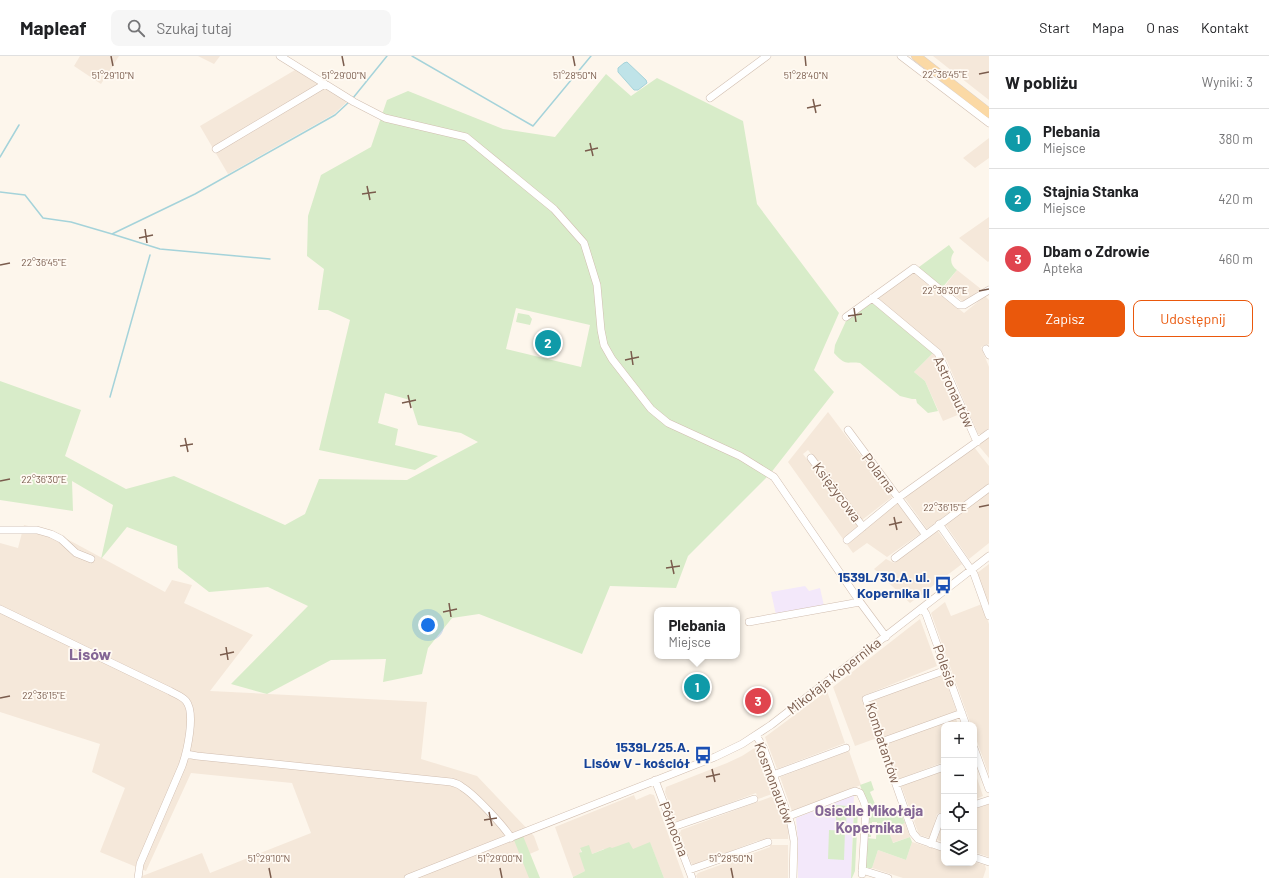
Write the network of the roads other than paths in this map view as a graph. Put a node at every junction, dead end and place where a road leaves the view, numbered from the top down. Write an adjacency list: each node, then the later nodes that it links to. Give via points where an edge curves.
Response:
1 (280, 56): 5 (street)
2 (767, 56): 6 (street)
3 (901, 56): 8 (street)
4 (916, 56): 7 (main road)
5 (325, 84): 9 (street); 28 (street, via 385,118 466,137 554,209 584,243 597,285 604,344 612,359 651,409 668,423 740,456 774,477)
6 (710, 98)
7 (989, 113)
8 (989, 123)
9 (216, 149)
10 (987, 293): 11 (street, via 959,305 914,268)
11 (872, 298): 12 (street); 15 (street, Astronautów, via 938,353)
12 (846, 317)
13 (848, 430): 18 (street, Polarna)
14 (989, 433): 15 (street)
15 (977, 442): 18 (street)
16 (811, 458): 20 (street, Księżycowa)
17 (989, 488): 19 (street)
18 (898, 498): 20 (street); 22 (street, Polarna)
19 (939, 524): 22 (street); 27 (street)
20 (862, 527): 23 (street)
21 (0, 530): 26 (street, via 37,530 51,534 61,539 76,553)
22 (925, 534): 25 (street)
23 (847, 540)
24 (989, 556): 27 (street, Mikołaja Kopernika)
25 (895, 558)
26 (90, 559)
27 (971, 570): 29 (street, Mikołaja Kopernika); 31 (street)
28 (860, 602): 32 (street); 33 (street)
29 (922, 608): 33 (street, Mikołaja Kopernika); 34 (street, Polesie)
30 (0, 609): 40 (street, via 180,697 190,711)
31 (989, 616)
32 (749, 622)
33 (886, 637): 37 (street, Mikołaja Kopernika)
34 (946, 670): 35 (street, Polesie); 38 (street, Kombatantów, via 866,699)
35 (962, 713): 36 (street, Polesie); 38 (street)
36 (965, 722)
37 (756, 735): 43 (street, Kosmonautów); 44 (street, Mikołaja Kopernika, via 731,750)
38 (881, 742): 45 (street, Kombatantów)
39 (846, 748): 43 (street)
40 (186, 754): 53 (street, via 458,784 505,829); 60 (street, via 140,864)
41 (976, 758): 46 (street)
42 (941, 768): 45 (street)
43 (774, 775): 50 (street, Kosmonautów)
44 (655, 780): 52 (street, Północna); 53 (street, Mikołaja Kopernika)
45 (896, 784): 55 (street, Kombatantów, via 913,833 918,839)
46 (989, 789)
47 (754, 799): 52 (street)
48 (989, 800): 49 (street)
49 (977, 804)
50 (789, 816): 63 (street, Kosmonautów, via 794,841); 64 (street, via 858,792 865,806 862,872)
51 (941, 817): 55 (street)
52 (673, 827): 59 (street, Północna)
53 (511, 838): 61 (street, Mikołaja Kopernika)
54 (768, 842): 59 (street)
55 (931, 844): 56 (street, Kombatantów)
56 (941, 847)
57 (977, 858): 58 (street)
58 (989, 862)
59 (689, 870): 62 (street, Północna)
60 (138, 878)
61 (408, 878)
62 (692, 878)
63 (793, 878)
64 (888, 878)

